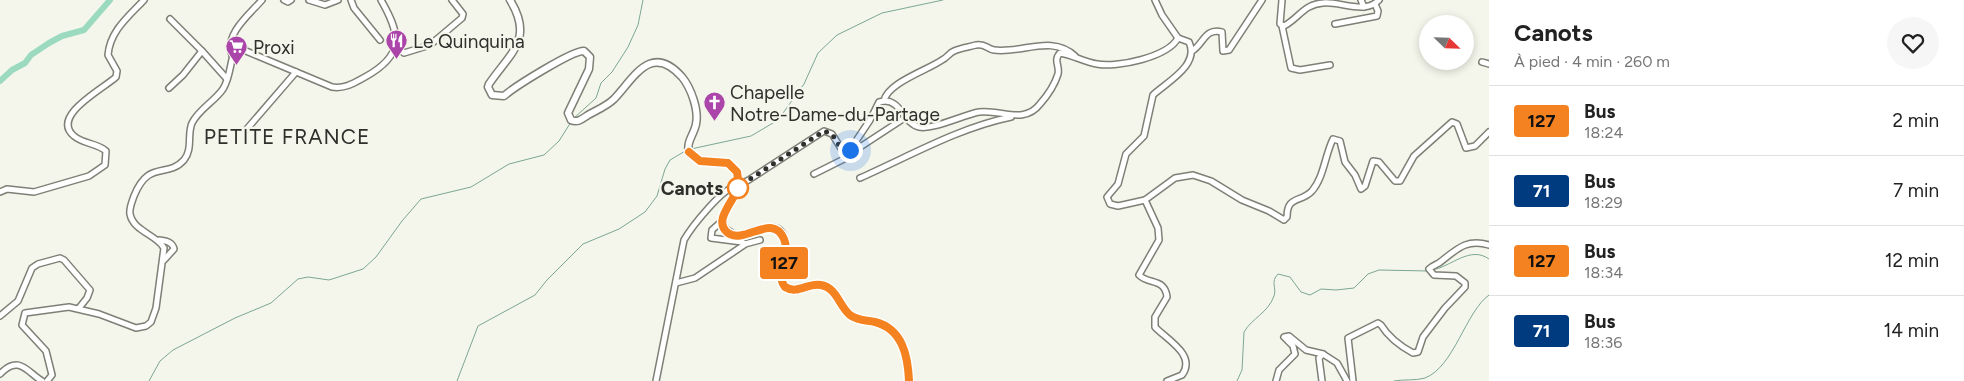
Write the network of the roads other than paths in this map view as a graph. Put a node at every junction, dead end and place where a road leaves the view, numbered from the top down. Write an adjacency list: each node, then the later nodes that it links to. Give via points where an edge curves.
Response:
1 (144, 0): 41 (street, via 111,39 108,55 117,71 116,77 73,109 68,118 74,136 106,151 106,165 89,176 34,192 7,189)
2 (262, 0): 25 (street, via 234,34 230,45)
3 (284, 0): 4 (street)
4 (291, 0)
5 (310, 0): 6 (street, via 325,5)
6 (338, 0)
7 (351, 0): 21 (street)
8 (380, 0): 22 (street, via 394,24)
9 (452, 0): 22 (street, via 463,14 462,18 435,42 404,53)
10 (510, 0): 40 (main road, via 519,14 521,31 517,45 489,84 492,95 504,96 521,82 576,52 584,51 590,57 589,70 568,114 571,120 579,121 610,102 641,68 661,63 681,76 691,93 697,115 688,142 689,152 700,161 732,164 737,172)
11 (1155, 0): 20 (street)
12 (1262, 0): 24 (street, via 1229,50 1223,51 1222,32 1217,30 1204,36)
13 (1282, 0): 19 (street)
14 (1361, 0): 16 (street)
15 (1377, 2): 16 (street); 18 (street, via 1377,16)
16 (1364, 7): 19 (street, via 1317,4)
17 (170, 19): 23 (street)
18 (1335, 24)
19 (1282, 26): 29 (street, via 1291,68 1300,70)
20 (1178, 38): 24 (street, via 1189,42); 26 (street, via 1156,55 1127,62 1099,65)
21 (380, 40)
22 (396, 46): 30 (street, via 384,65 346,87 332,87)
23 (202, 51): 31 (street); 32 (street)
24 (1192, 51): 42 (street, via 1187,65 1153,95 1144,136 1126,154 1118,184 1107,196 1113,206)
25 (233, 56): 30 (street, via 241,49); 31 (street)
26 (1075, 56): 33 (street, via 1067,48 1056,46 994,50 978,44 953,52 911,76 886,94); 34 (street, via 1060,53 1057,56 1058,75 1047,94 1031,113)
27 (1482, 62): 28 (street)
28 (1489, 64)
29 (1330, 65)
30 (296, 72): 36 (street)
31 (227, 79): 44 (street, via 223,89 192,123 185,159 140,181 130,214 132,220)
32 (169, 88)
33 (884, 101): 35 (street, via 896,105); 40 (street, via 879,102 850,150 842,150 832,134 824,131)
34 (1017, 116): 35 (street, via 980,112 922,128); 39 (street, via 948,137)
35 (906, 117): 38 (street, via 844,160)
36 (246, 130)
37 (1489, 132): 42 (street, via 1468,149 1457,124 1452,122 1414,156 1400,181 1395,181 1379,162 1373,162 1361,189 1345,162 1340,141 1333,139 1315,186 1307,195 1291,203 1284,220 1211,181 1193,175 1175,178)
38 (814, 174)
39 (860, 178)
40 (738, 185): 43 (main road); 49 (street, via 723,194 689,232 680,251)
41 (0, 192)
42 (1145, 200): 58 (street, via 1158,228 1159,240 1139,275 1165,288 1167,297 1155,317 1156,327 1172,340 1186,367 1182,376)
43 (722, 221): 46 (street, via 712,230 711,238); 57 (main road, via 725,229 733,235 767,227 781,234 786,246 780,278 785,287 795,291 816,284 824,285 833,291 851,316 887,328 906,350)
44 (156, 240): 48 (street, via 164,248); 48 (street, via 173,245)
45 (760, 240): 46 (street)
46 (745, 244): 49 (street, via 695,278)
47 (1489, 244): 62 (street, via 1467,243 1429,269 1434,275 1456,276 1465,287 1444,308 1423,337 1418,352 1405,349 1378,323 1348,338)
48 (163, 260): 50 (street, via 156,308 146,326 136,328)
49 (676, 283): 56 (street)
50 (79, 308): 51 (street, via 90,290 60,258 32,268 18,302); 55 (street, via 30,311 23,316 24,329 46,351 52,375)
51 (0, 316)
52 (1323, 354): 59 (street, via 1306,350 1289,336 1284,337 1293,346 1295,354 1279,370); 60 (street, via 1319,358); 61 (street, via 1336,363)
53 (0, 374): 54 (street, via 10,367 21,366)
54 (42, 381)
55 (47, 381)
56 (656, 381)
57 (909, 381)
58 (1167, 381)
59 (1276, 381)
60 (1322, 381)
61 (1347, 381)
62 (1352, 381)

